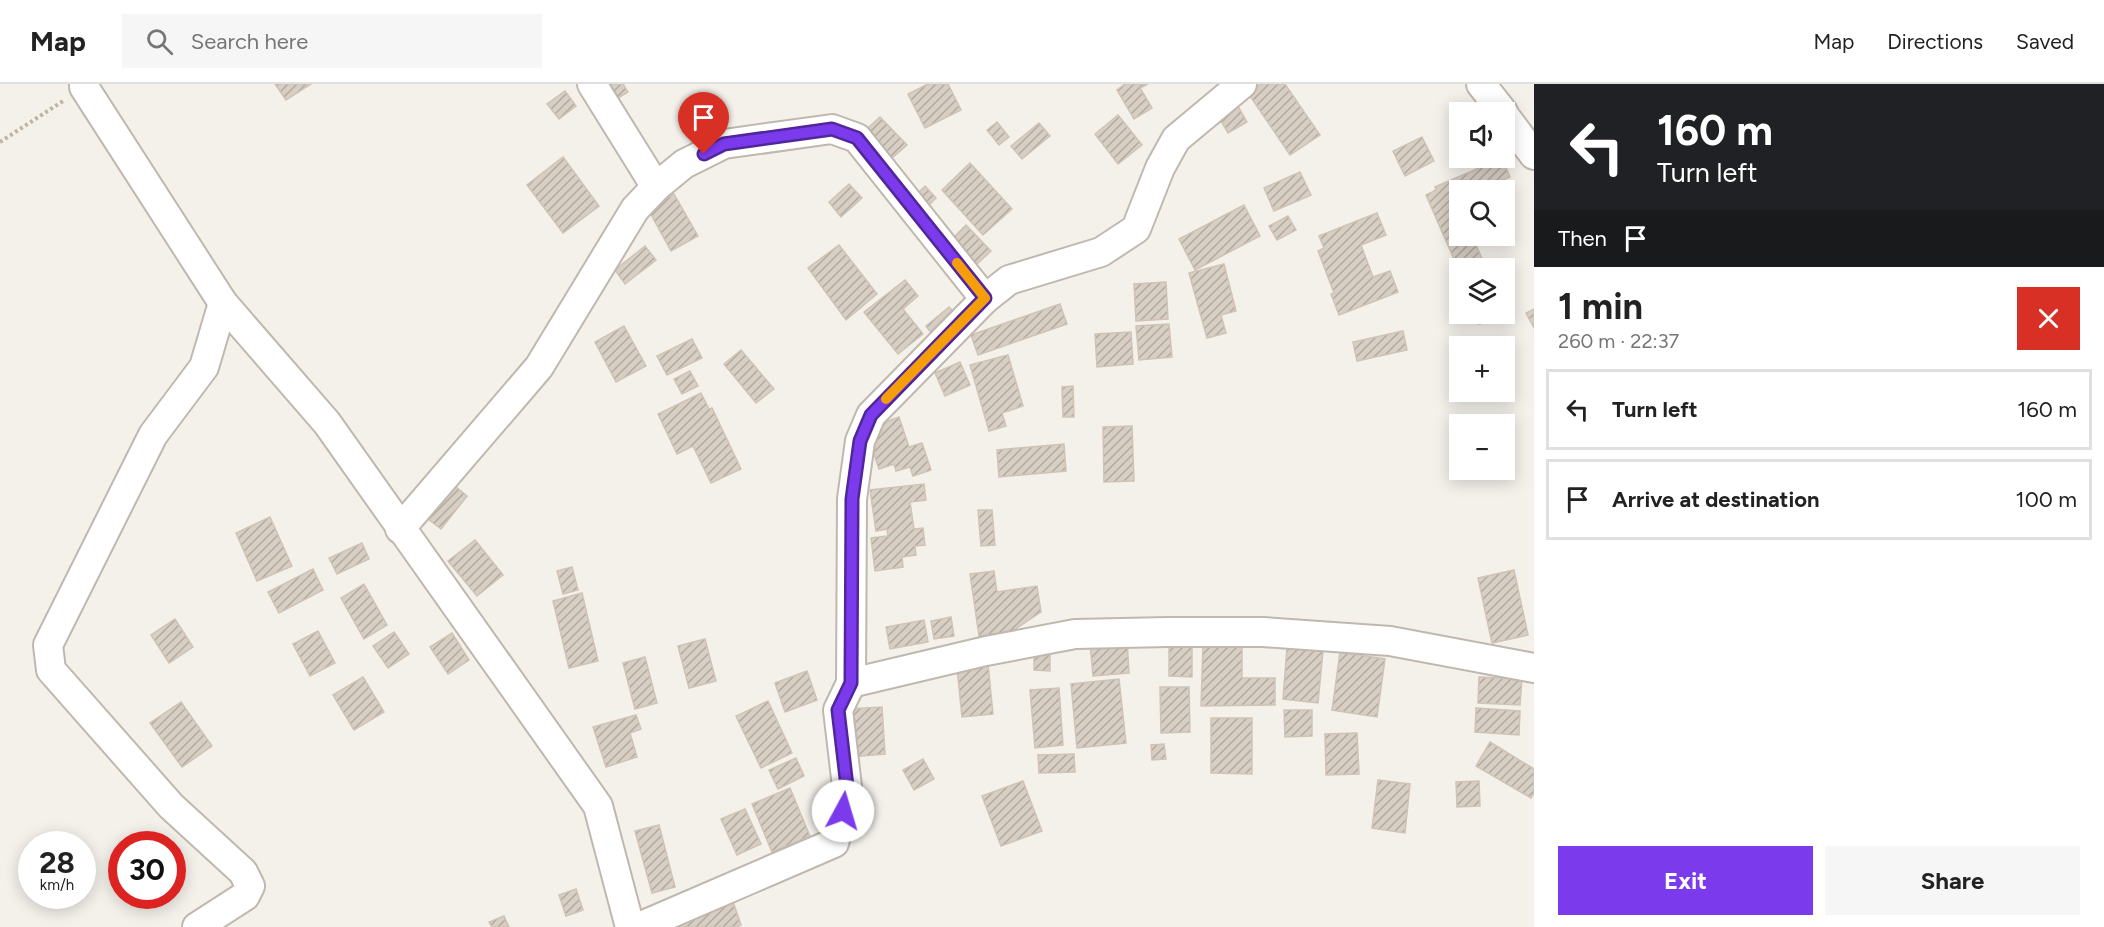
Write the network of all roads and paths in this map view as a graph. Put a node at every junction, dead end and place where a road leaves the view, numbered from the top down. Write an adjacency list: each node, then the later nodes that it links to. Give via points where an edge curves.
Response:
1 (592, 84): 9 (street)
2 (1242, 84): 10 (street, via 1176,139 1136,229 1101,252 1009,280)
3 (1481, 84): 5 (street)
4 (84, 86): 7 (path); 11 (street)
5 (1495, 102)
6 (1515, 127): 8 (street)
7 (0, 142)
8 (1532, 148)
9 (656, 187): 10 (street, via 684,164 724,144 832,129 857,138); 12 (street, via 635,209 539,367)
10 (985, 298): 14 (street, via 871,415 860,441 852,499)
11 (223, 303): 12 (street, via 327,423); 15 (street, via 204,367 153,435 48,645 51,670 171,806 243,872 250,886 245,896)
12 (400, 529): 16 (street, via 598,806)
13 (1534, 668): 14 (street, via 1390,640 1263,633 1075,634)
14 (851, 683): 17 (street, via 838,710 848,795 834,843)
15 (197, 927)
16 (630, 927)
17 (639, 927)

